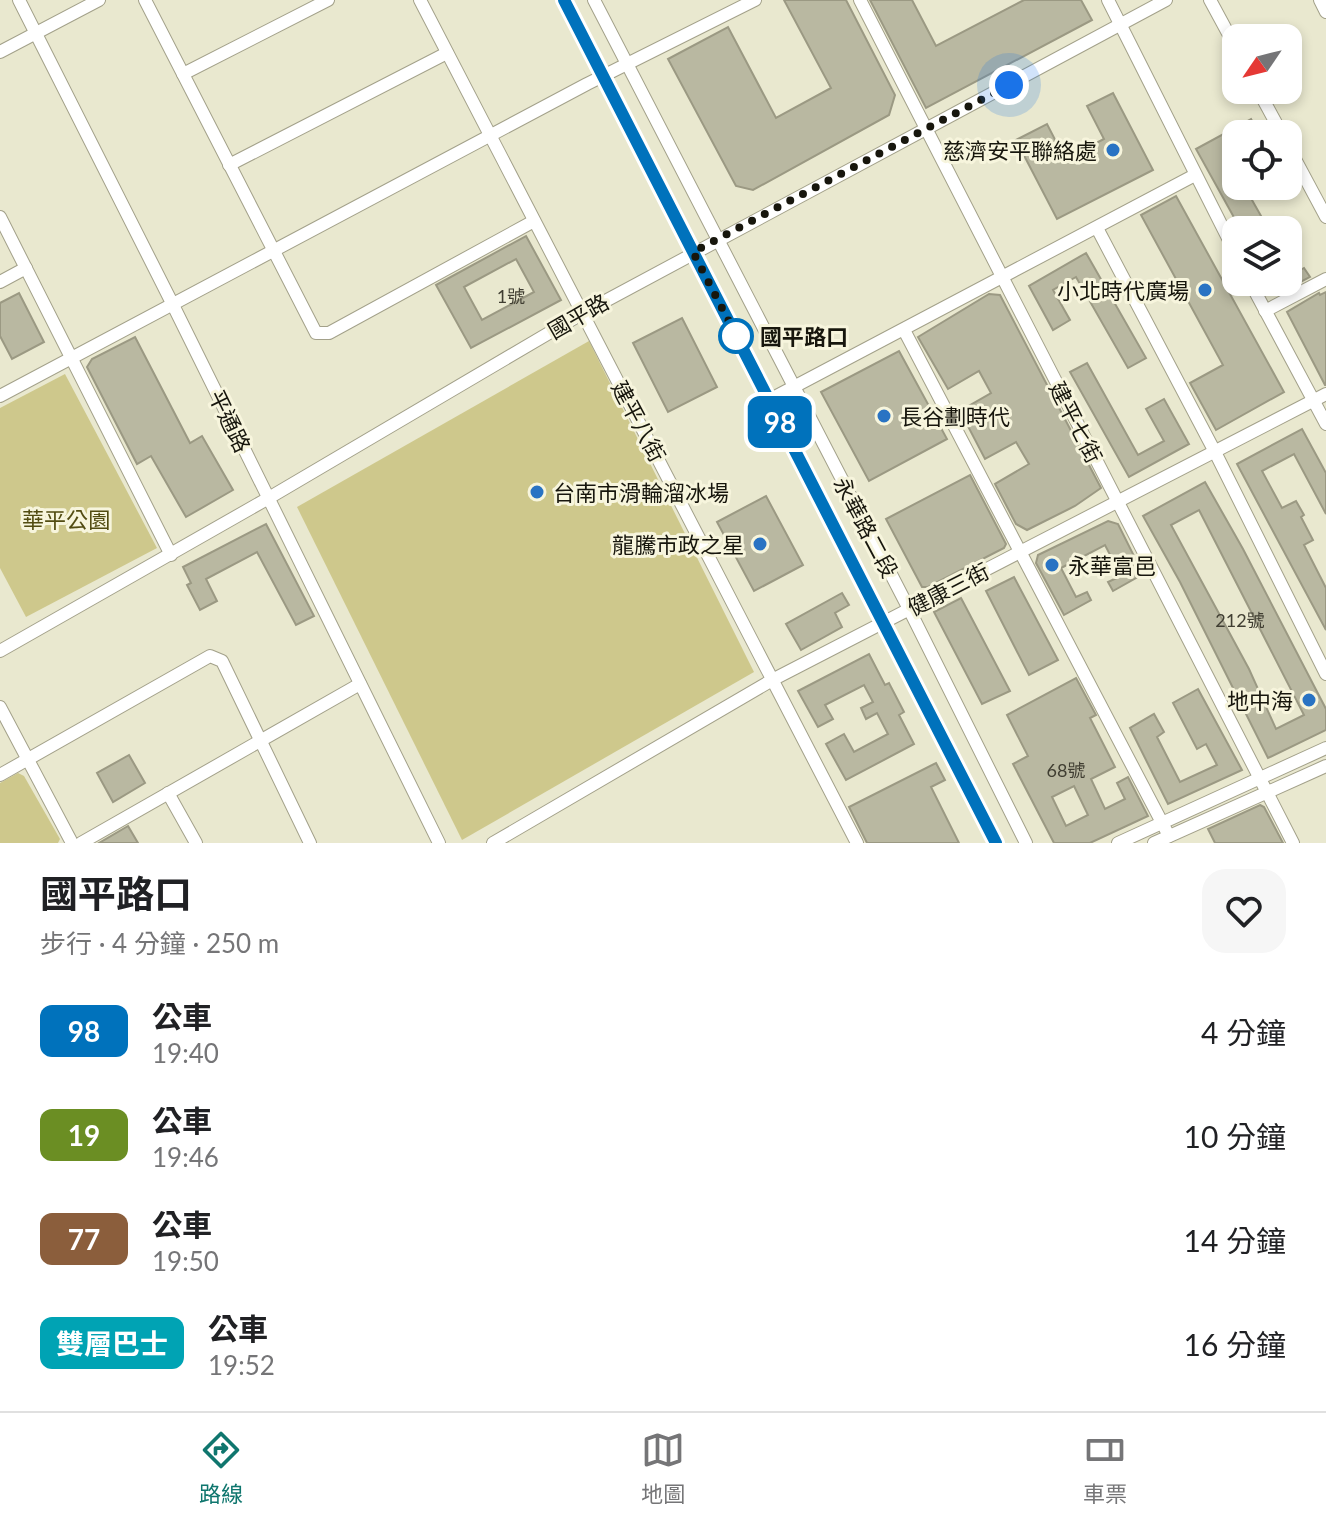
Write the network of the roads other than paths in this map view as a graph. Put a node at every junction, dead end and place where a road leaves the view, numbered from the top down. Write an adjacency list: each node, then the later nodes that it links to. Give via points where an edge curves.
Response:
1 (19, 0): 17 (street, 平通路)
2 (99, 0): 17 (street)
3 (145, 0): 21 (street)
4 (328, 0): 21 (street)
5 (420, 0): 19 (street, 建平八街)
6 (564, 0): 22 (street, 永華路二段)
7 (594, 0): 20 (street, 永華路二段)
8 (755, 0): 20 (street)
9 (860, 0): 23 (street, 建平七街)
10 (1108, 0): 15 (street)
11 (1166, 0): 15 (street, 國平路)
12 (1210, 0): 16 (street)
13 (1320, 0): 14 (street)
14 (1326, 12)
15 (1120, 24): 23 (street, 國平路); 27 (street)
16 (1223, 24)
17 (35, 33): 18 (street); 41 (street, 平通路)
18 (0, 52)
19 (447, 53): 24 (street, 建平八街); 25 (street)
20 (628, 64): 22 (street); 33 (street, 永華路二段)
21 (183, 74): 25 (street)
22 (603, 76): 24 (street); 35 (street, 永華路二段)
23 (926, 130): 33 (street, 國平路); 37 (street, 建平七街)
24 (490, 137): 30 (street, 建平八街); 34 (street)
25 (229, 165): 34 (street)
26 (1302, 172): 29 (street)
27 (1195, 175): 31 (street); 32 (street)
28 (0, 217): 36 (street)
29 (1326, 217)
30 (534, 221): 34 (street, via 329,333 316,333); 43 (street, 建平八街)
31 (1222, 227)
32 (1097, 228): 37 (street); 52 (street)
33 (716, 240): 35 (street, 國平路); 46 (street, 永華路二段)
34 (274, 252): 41 (street)
35 (693, 252): 43 (street, 國平路); 49 (street, 永華路二段)
36 (26, 268): 39 (street); 45 (street)
37 (1002, 277): 44 (street); 54 (street, 建平七街)
38 (1326, 279): 42 (street)
39 (0, 282)
40 (1257, 296): 42 (street)
41 (173, 305): 45 (street); 53 (street, 平通路)
42 (1265, 311): 50 (street)
43 (583, 313): 53 (street, 國平路); 61 (street, 建平八街)
44 (904, 330): 46 (street); 55 (street)
45 (71, 358): 48 (street); 56 (street)
46 (793, 387): 49 (street); 57 (street, 永華路二段)
47 (1326, 394): 50 (street, 健康三街)
48 (0, 396)
49 (769, 400): 58 (street, 永華路二段)
50 (1314, 401): 51 (street); 52 (street, 健康三街)
51 (1326, 424)
52 (1215, 452): 54 (street, 健康三街); 60 (street)
53 (267, 499): 56 (street, 國平路); 62 (street, 平通路)
54 (1118, 503): 55 (street, 健康三街); 69 (street, 建平七街)
55 (1022, 552): 57 (street, 健康三街); 72 (street)
56 (171, 555): 59 (street, 國平路)
57 (909, 609): 58 (street, 健康三街); 82 (street, 永華路二段)
58 (884, 622): 61 (street, 健康三街); 81 (street, 永華路二段)
59 (0, 651)
60 (1326, 674)
61 (774, 679): 79 (street, 健康三街); 80 (street, 建平八街)
62 (360, 684): 64 (street); 78 (street, 平通路)
63 (0, 707): 66 (street)
64 (261, 740): 66 (street, via 222,661 210,656); 71 (street); 77 (street)
65 (1326, 748): 69 (street)
66 (27, 760): 68 (street); 74 (street)
67 (1326, 766): 70 (street)
68 (0, 775)
69 (1260, 778): 70 (street, 建平七街); 72 (street)
70 (1267, 792): 73 (street); 85 (street, 建平七街)
71 (168, 793): 75 (street); 76 (street)
72 (1163, 823): 73 (street); 83 (street)
73 (1169, 836): 84 (street)
74 (72, 843)
75 (81, 843)
76 (196, 843)
77 (310, 843)
78 (439, 843)
79 (493, 843)
80 (857, 843)
81 (996, 843)
82 (1026, 843)
83 (1118, 843)
84 (1154, 843)
85 (1293, 843)

